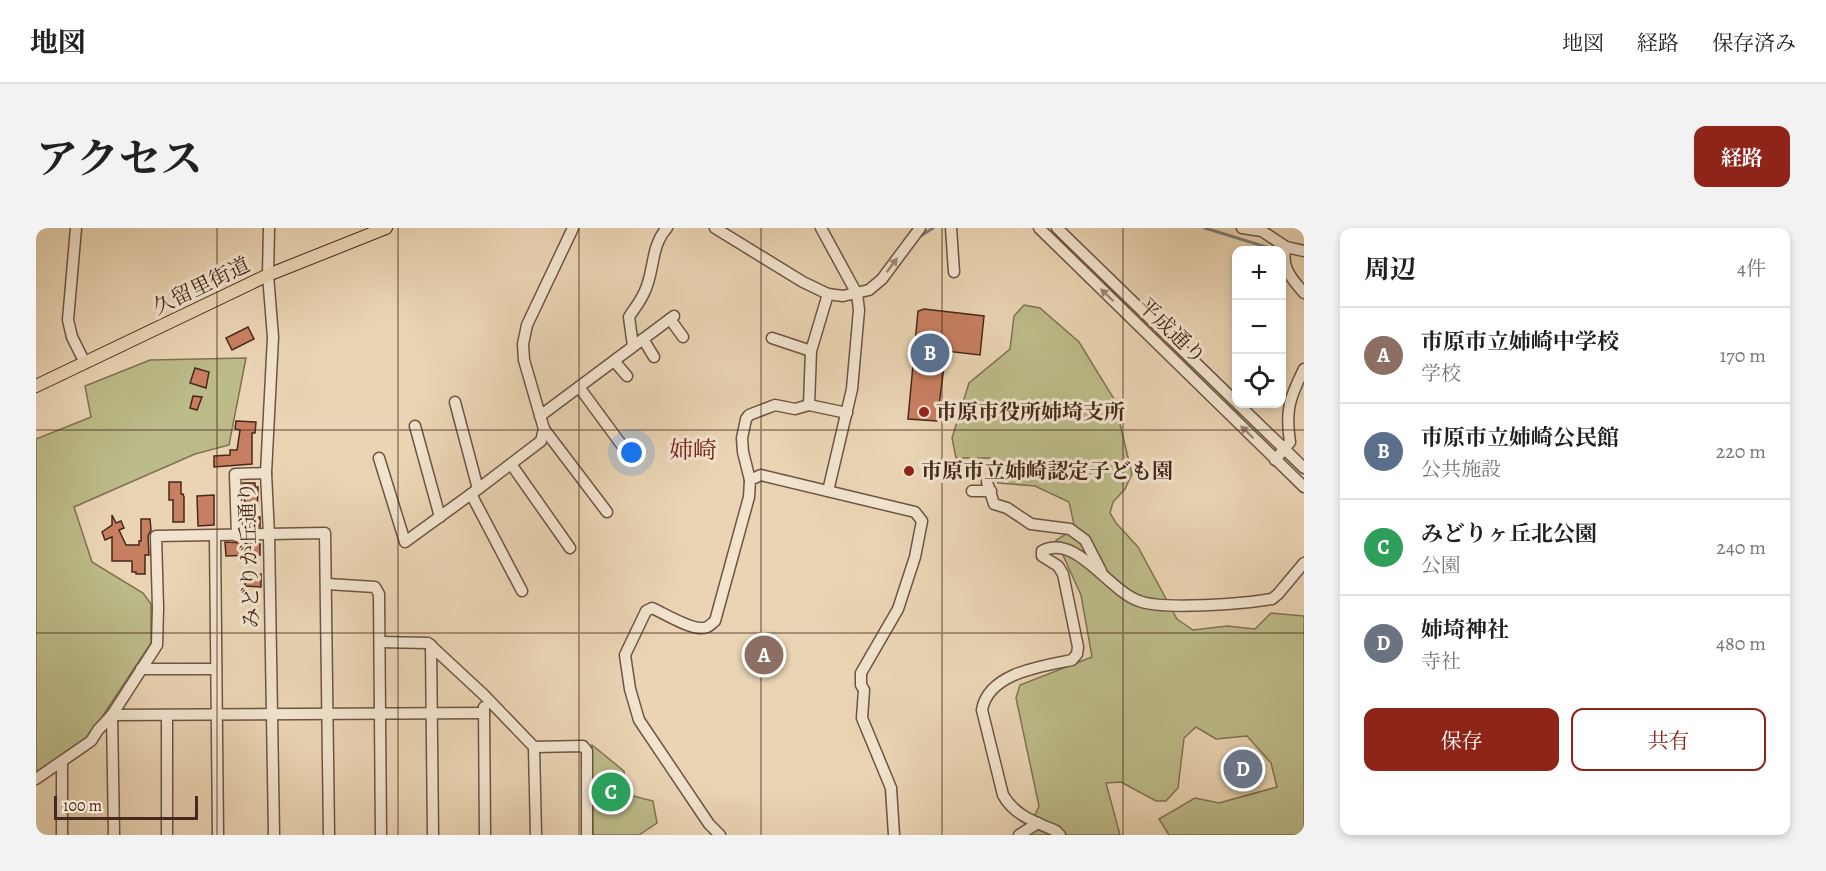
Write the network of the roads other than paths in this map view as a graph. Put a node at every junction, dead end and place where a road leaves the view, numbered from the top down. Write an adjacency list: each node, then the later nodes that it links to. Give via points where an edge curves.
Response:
1 (76, 228): 29 (street, via 68,320)
2 (269, 228): 19 (street, みどりが丘通り)
3 (386, 228): 19 (main road, 久留里街道)
4 (573, 228): 39 (street, via 527,325 522,344)
5 (668, 228): 25 (street, via 656,244 645,292 629,317)
6 (715, 228): 21 (street)
7 (821, 228): 22 (street)
8 (920, 228): 22 (street, one-way to 8, via 882,279)
9 (951, 228): 18 (street)
10 (1039, 228): 45 (street, 平成通り, one-way to 10)
11 (1057, 228): 34 (street, 平成通り)
12 (1242, 228): 13 (street)
13 (1263, 230): 14 (street)
14 (1285, 246)
15 (1286, 247): 16 (street)
16 (1304, 251)
17 (1286, 268): 20 (street)
18 (954, 272)
19 (268, 275): 29 (main road, 久留里街道); 48 (street, みどりが丘通り, via 273,337)
20 (1304, 293)
21 (828, 294): 22 (street); 26 (street)
22 (857, 294): 38 (street, via 858,328)
23 (683, 337): 25 (street, via 672,317)
24 (772, 338): 26 (street)
25 (638, 343): 27 (street); 28 (street)
26 (811, 351): 36 (street)
27 (654, 357)
28 (614, 361): 31 (street); 33 (street)
29 (85, 363): 32 (main road, 久留里街道)
30 (1304, 369): 42 (street, via 1288,405 1290,442)
31 (627, 376)
32 (36, 386)
33 (579, 387): 39 (street); 44 (street)
34 (1232, 398)
35 (455, 402): 53 (street)
36 (809, 405): 38 (street); 49 (street, via 801,409 775,405 749,415 742,438)
37 (1242, 408): 42 (street, 平成通り)
38 (847, 412): 51 (street)
39 (540, 416): 41 (street)
40 (415, 426): 55 (street)
41 (544, 429): 46 (street, via 541,441); 54 (street)
42 (1284, 449): 45 (street); 47 (street, 平成通り)
43 (379, 458): 55 (street, via 405,542)
44 (632, 459)
45 (1275, 459): 50 (street, 平成通り)
46 (511, 464): 53 (street); 59 (street)
47 (1304, 468)
48 (266, 472): 57 (street, via 235,474); 58 (street, みどりが丘通り)
49 (750, 480): 51 (street, via 761,475); 92 (street, via 749,497 715,621 707,628 699,628 652,608 646,611 626,655 639,720)
50 (1304, 487)
51 (828, 491): 93 (street, via 915,512 922,521 914,562 898,609 861,673 862,718 891,788)
52 (972, 491): 61 (street, via 989,486 994,504 1031,524 1070,530 1085,540)
53 (475, 492): 55 (street); 63 (street)
54 (608, 512)
55 (440, 517)
56 (216, 536): 57 (street); 66 (street, via 156,536 157,645); 67 (street)
57 (237, 536): 58 (street)
58 (269, 536): 62 (street, via 325,533); 72 (street, みどりが丘通り)
59 (570, 548)
60 (1304, 563): 61 (street, via 1272,599 1151,604 1137,601)
61 (1103, 577): 80 (street, via 1082,557 1064,548 1042,551 1042,556 1063,574 1077,654 1072,660 1018,672 993,688 984,700 982,710 1003,795 1017,813)
62 (327, 584): 64 (street, via 375,587 379,594); 73 (street)
63 (522, 591)
64 (380, 642): 65 (street); 74 (street)
65 (431, 645): 68 (street); 69 (street)
66 (141, 669): 67 (street); 75 (street)
67 (216, 669): 71 (street)
68 (484, 695): 70 (street); 77 (street)
69 (432, 713): 70 (street); 74 (street); 88 (street)
70 (484, 713): 89 (street)
71 (217, 714): 72 (street); 76 (street); 84 (street)
72 (273, 714): 73 (street); 85 (street, みどりが丘通り)
73 (327, 714): 74 (street); 86 (street)
74 (381, 714): 87 (street)
75 (112, 715): 76 (street); 78 (street, via 91,741); 82 (street)
76 (167, 715): 83 (street)
77 (534, 747): 90 (street); 91 (street, via 583,746 587,751)
78 (62, 761): 79 (street); 81 (street)
79 (36, 779)
80 (1038, 823): 94 (street); 95 (street)
81 (62, 835)
82 (114, 835)
83 (167, 835)
84 (218, 835)
85 (274, 835)
86 (329, 835)
87 (381, 835)
88 (433, 835)
89 (485, 835)
90 (536, 835)
91 (587, 835)
92 (720, 835)
93 (894, 835)
94 (1019, 835)
95 (1060, 835)

